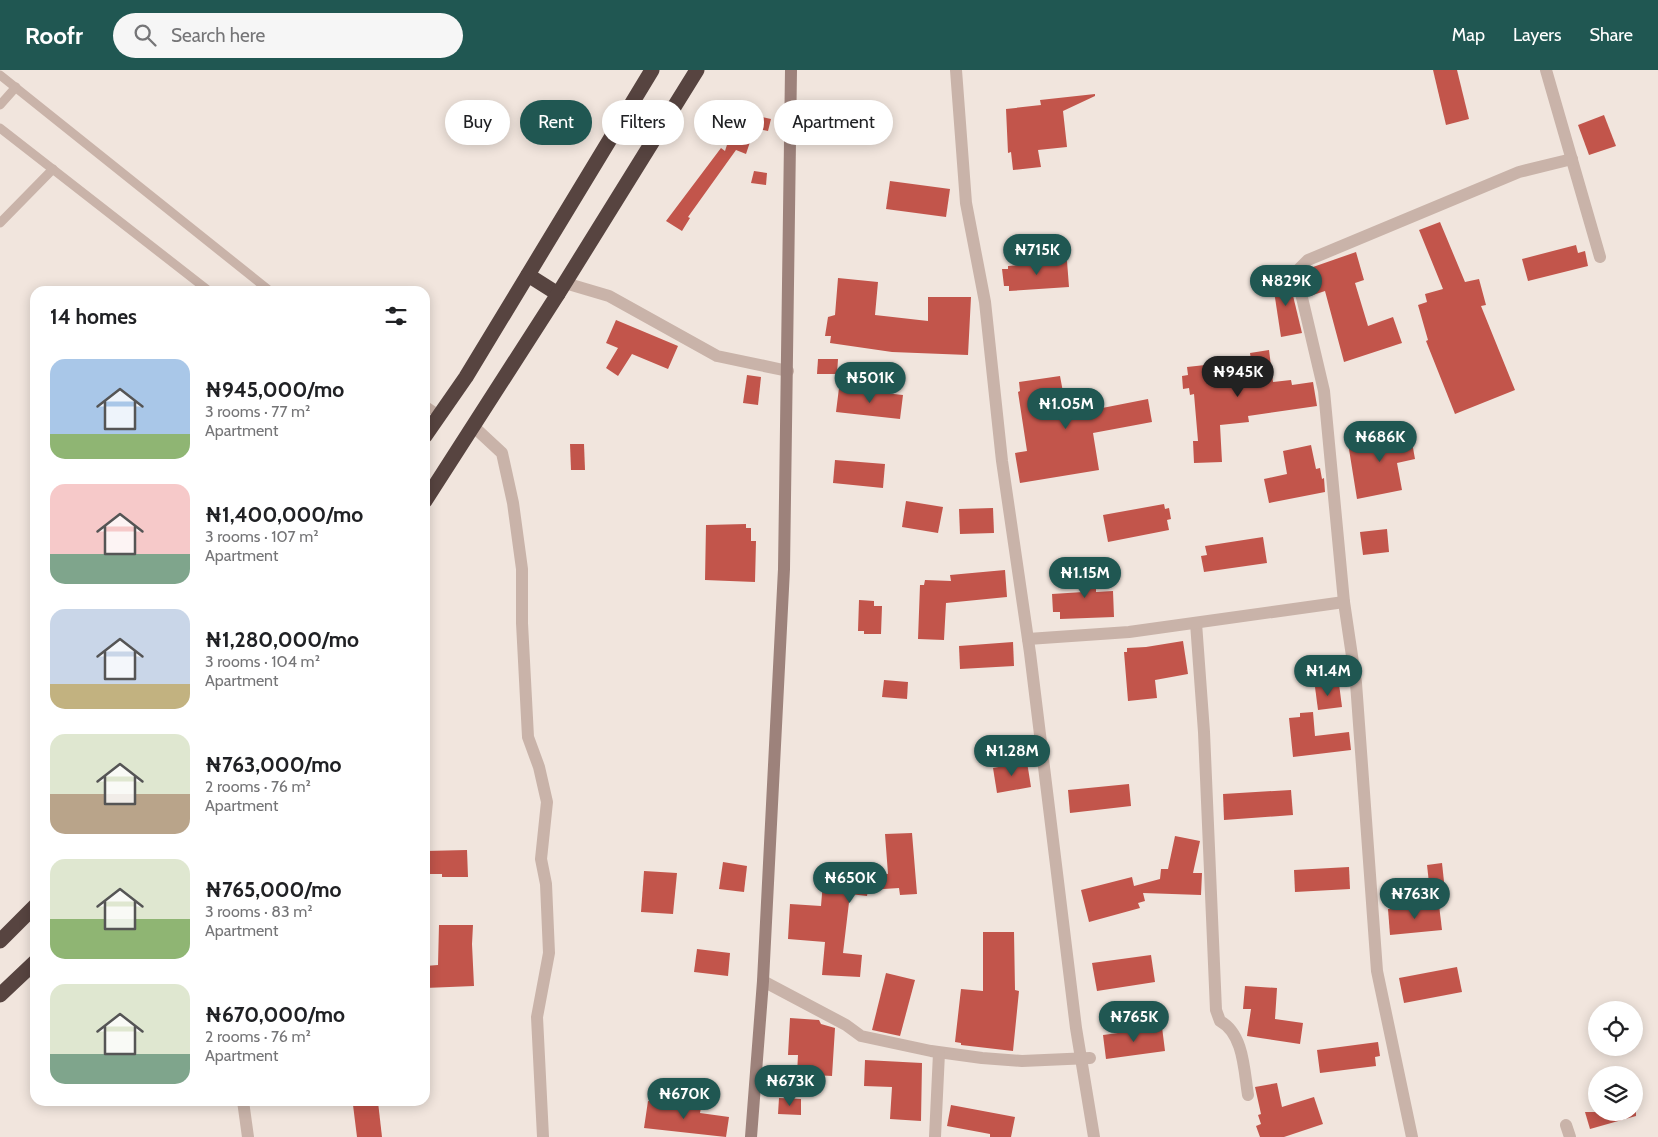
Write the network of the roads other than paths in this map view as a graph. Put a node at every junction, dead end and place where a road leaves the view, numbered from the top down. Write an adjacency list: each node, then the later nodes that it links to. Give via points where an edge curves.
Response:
1 (652, 70): 14 (highway)
2 (697, 70): 17 (highway)
3 (791, 70): 18 (street)
4 (956, 70): 26 (street, via 966,203 985,302 1002,461)
5 (1546, 70): 10 (street)
6 (0, 75): 7 (lane)
7 (16, 87): 8 (lane); 16 (lane)
8 (0, 105)
9 (0, 128): 11 (lane)
10 (1572, 159): 13 (street); 24 (street, via 1519,172 1308,260 1296,272 1324,391)
11 (53, 169): 12 (lane); 15 (lane)
12 (0, 223)
13 (1600, 256)
14 (528, 275): 17 (highway); 20 (highway)
15 (204, 286)
16 (264, 286)
17 (562, 289): 18 (street, via 610,296 717,356); 21 (highway)
18 (788, 371): 30 (street, via 782,644)
19 (430, 408): 20 (lane)
20 (440, 415): 22 (highway)
21 (474, 427): 23 (highway); 37 (street, via 502,453 513,502 522,568 528,737 547,802 541,859 546,884 549,953 537,1017)
22 (430, 429)
23 (430, 493)
24 (1344, 602): 25 (street); 41 (street, via 1356,684 1378,971)
25 (1196, 623): 26 (street, via 1128,632); 34 (street, via 1216,1010 1220,1021 1238,1042)
26 (1028, 639): 40 (street, via 1076,1028)
27 (30, 911): 28 (highway)
28 (3, 936)
29 (30, 967): 31 (highway)
30 (763, 980): 32 (street, via 861,1036); 38 (street)
31 (0, 995)
32 (940, 1053): 33 (street, via 1022,1061); 39 (street)
33 (1090, 1058)
34 (1248, 1096)
35 (244, 1106): 36 (street)
36 (248, 1137)
37 (543, 1137)
38 (751, 1137)
39 (934, 1137)
40 (1094, 1137)
41 (1412, 1137)

